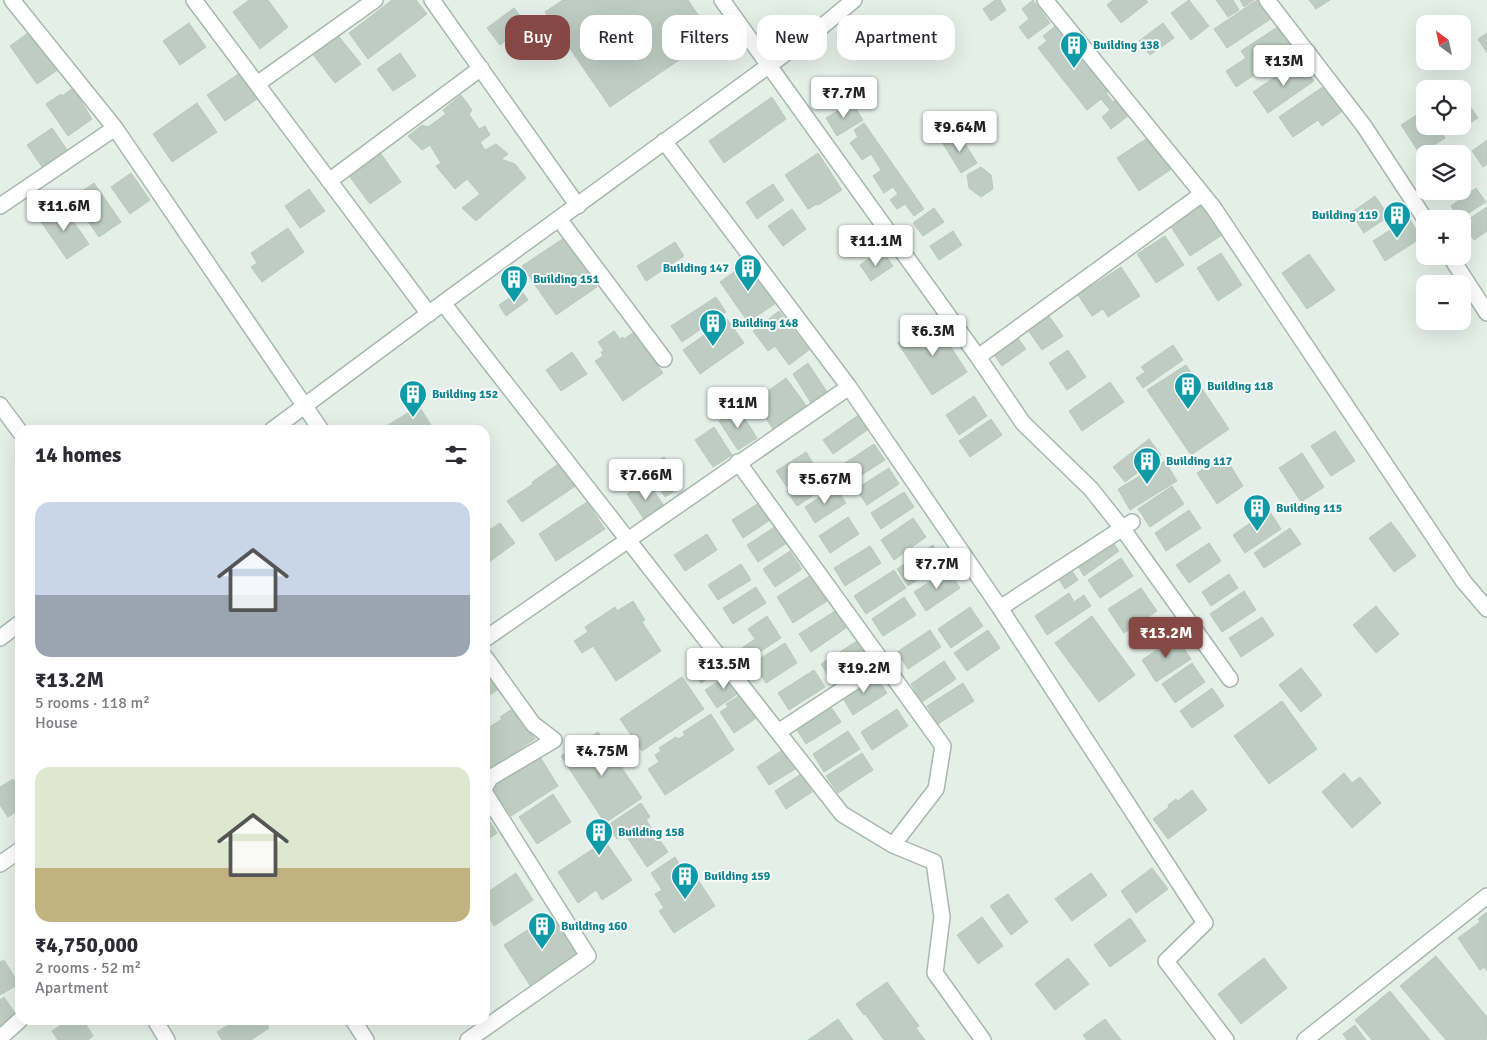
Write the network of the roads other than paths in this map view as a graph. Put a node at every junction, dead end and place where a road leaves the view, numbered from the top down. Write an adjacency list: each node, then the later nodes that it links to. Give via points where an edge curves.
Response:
1 (12, 0): 12 (street)
2 (194, 0): 11 (street)
3 (375, 0): 11 (street)
4 (432, 0): 10 (street)
5 (722, 0): 9 (street)
6 (854, 0): 9 (street)
7 (1045, 0): 15 (street)
8 (1267, 0): 18 (street, via 1364,126)
9 (769, 66): 13 (street); 24 (street)
10 (481, 68): 14 (street); 17 (street)
11 (257, 84): 14 (street)
12 (115, 128): 16 (street); 28 (street)
13 (664, 141): 17 (street); 26 (street)
14 (329, 181): 23 (street)
15 (1202, 194): 24 (street); 36 (street, via 1464,582)
16 (0, 206)
17 (578, 206): 19 (street)
18 (1419, 210)
19 (559, 219): 21 (street); 25 (street)
20 (1456, 265): 22 (street)
21 (443, 303): 23 (street); 34 (street)
22 (1487, 313)
23 (429, 314): 28 (street)
24 (978, 357): 33 (street, via 1023,423)
25 (664, 359)
26 (849, 387): 32 (street); 35 (street)
27 (0, 405): 29 (street)
28 (304, 406): 30 (street); 31 (street)
29 (15, 425)
30 (279, 425)
31 (317, 425)
32 (738, 462): 34 (street); 40 (street)
33 (1127, 525): 35 (street); 42 (street)
34 (628, 540): 38 (street); 43 (street)
35 (1000, 608): 60 (street, via 1205,923 1166,961)
36 (1487, 609)
37 (15, 627): 39 (street)
38 (490, 636)
39 (0, 638)
40 (882, 663): 43 (street); 46 (street, via 943,746 936,789)
41 (490, 665): 44 (street, via 533,724 554,740)
42 (1230, 679)
43 (778, 732): 46 (street, via 842,814)
44 (490, 778)
45 (490, 801): 54 (street, via 588,956)
46 (893, 846): 59 (street, via 934,862 942,917 935,972)
47 (15, 854): 48 (street)
48 (0, 864)
49 (1487, 896): 61 (street)
50 (15, 1024): 55 (street)
51 (158, 1025): 56 (street)
52 (356, 1025): 57 (street)
53 (489, 1025): 58 (street)
54 (490, 1025)
55 (0, 1038)
56 (167, 1040)
57 (366, 1040)
58 (468, 1040)
59 (983, 1040)
60 (1226, 1040)
61 (1305, 1040)

